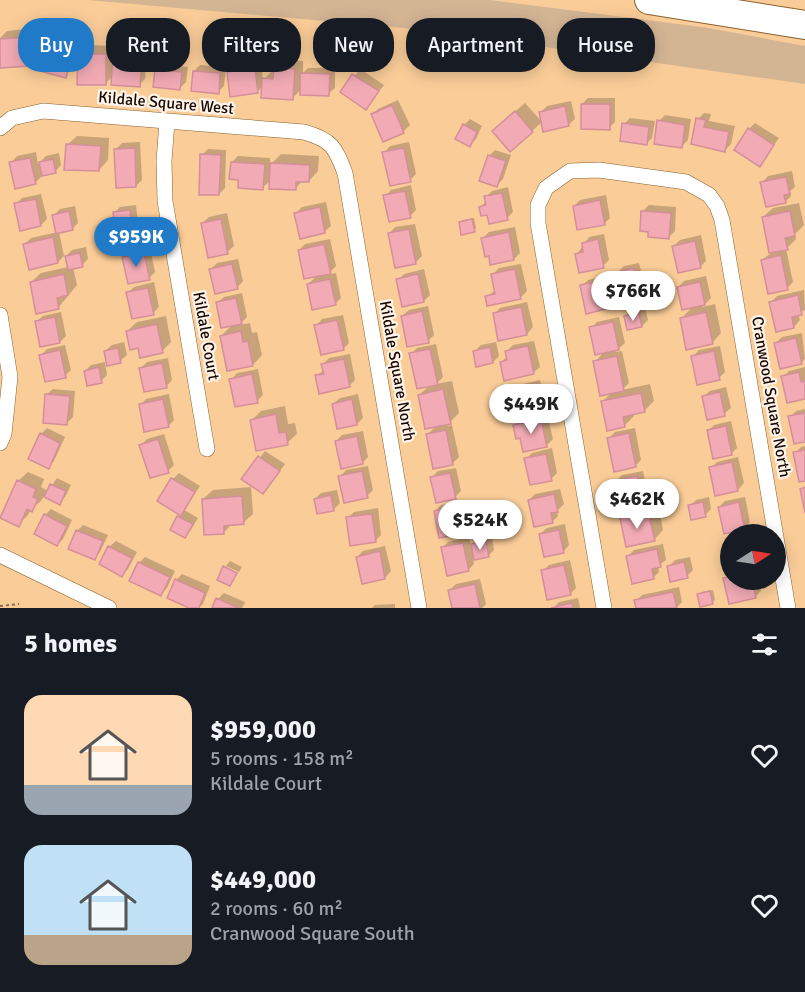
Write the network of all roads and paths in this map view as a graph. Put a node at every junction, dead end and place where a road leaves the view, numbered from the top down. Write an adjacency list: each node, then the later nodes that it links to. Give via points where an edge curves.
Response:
1 (649, 0): 2 (highway)
2 (805, 25)
3 (167, 122): 4 (street, Kildale Square West, via 43,111 12,118); 5 (street, Kildale Square West, via 304,132); 8 (street, Kildale Court, via 165,201)
4 (0, 128)
5 (331, 143): 13 (street, Kildale Square North, via 345,173)
6 (0, 315): 7 (street, via 10,377)
7 (0, 442)
8 (207, 449)
9 (0, 555): 12 (street)
10 (20, 604): 11 (path)
11 (0, 606)
12 (109, 608)
13 (419, 608)
14 (604, 608): 15 (street, Cranwood Square North, via 538,223 538,205 546,188 570,171 600,170 686,182 709,195 717,206)
15 (788, 608)

